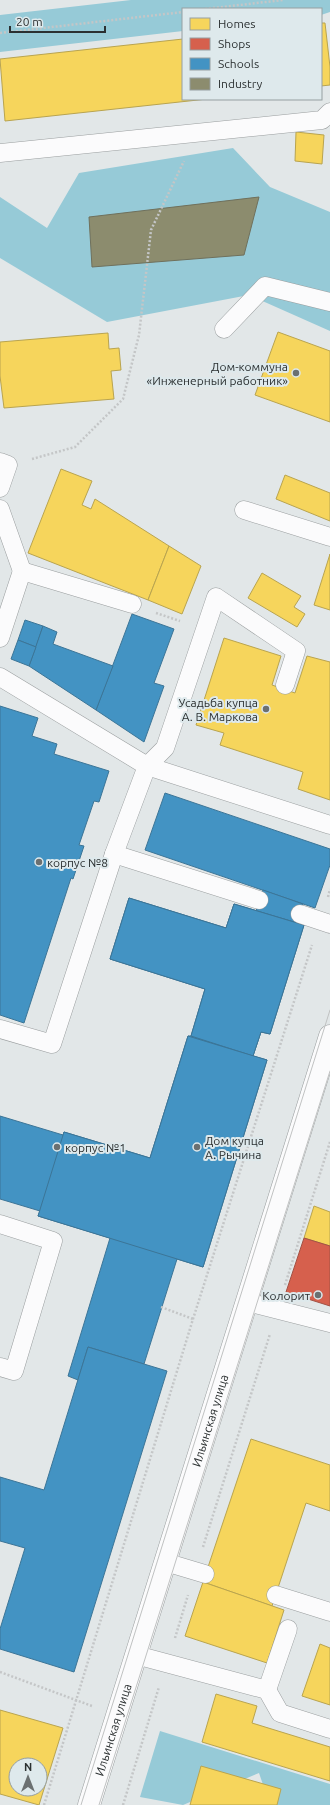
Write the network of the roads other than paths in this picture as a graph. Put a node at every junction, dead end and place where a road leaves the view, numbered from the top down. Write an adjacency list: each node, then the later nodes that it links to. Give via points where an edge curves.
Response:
1 (330, 112): 2 (lane, via 322,120)
2 (0, 153)
3 (330, 302): 4 (lane, via 265,286)
4 (224, 329)
5 (4, 464): 6 (lane)
6 (0, 488)
7 (0, 510): 10 (lane)
8 (244, 510): 9 (lane)
9 (330, 537)
10 (22, 571): 11 (lane); 12 (lane)
11 (132, 604)
12 (0, 638)
13 (0, 677): 15 (lane)
14 (285, 685): 15 (lane, via 296,651 216,597 165,748)
15 (147, 766): 16 (lane); 17 (lane)
16 (330, 825)
17 (114, 854): 18 (lane); 21 (lane, via 52,1044)
18 (259, 900)
19 (300, 914): 20 (lane)
20 (325, 922)
21 (0, 1029)
22 (330, 1036): 24 (street, Ильинская улица)
23 (0, 1224): 26 (lane, via 53,1242 14,1371)
24 (247, 1302): 25 (lane); 27 (street, Ильинская улица)
25 (330, 1323)
26 (0, 1367)
27 (165, 1562): 28 (lane); 32 (street, Ильинская улица)
28 (201, 1573)
29 (276, 1595): 30 (lane)
30 (330, 1612)
31 (288, 1629): 33 (lane)
32 (136, 1655): 33 (lane); 35 (street, Ильинская улица)
33 (267, 1690): 34 (lane, via 280,1713)
34 (330, 1729)
35 (91, 1804)

